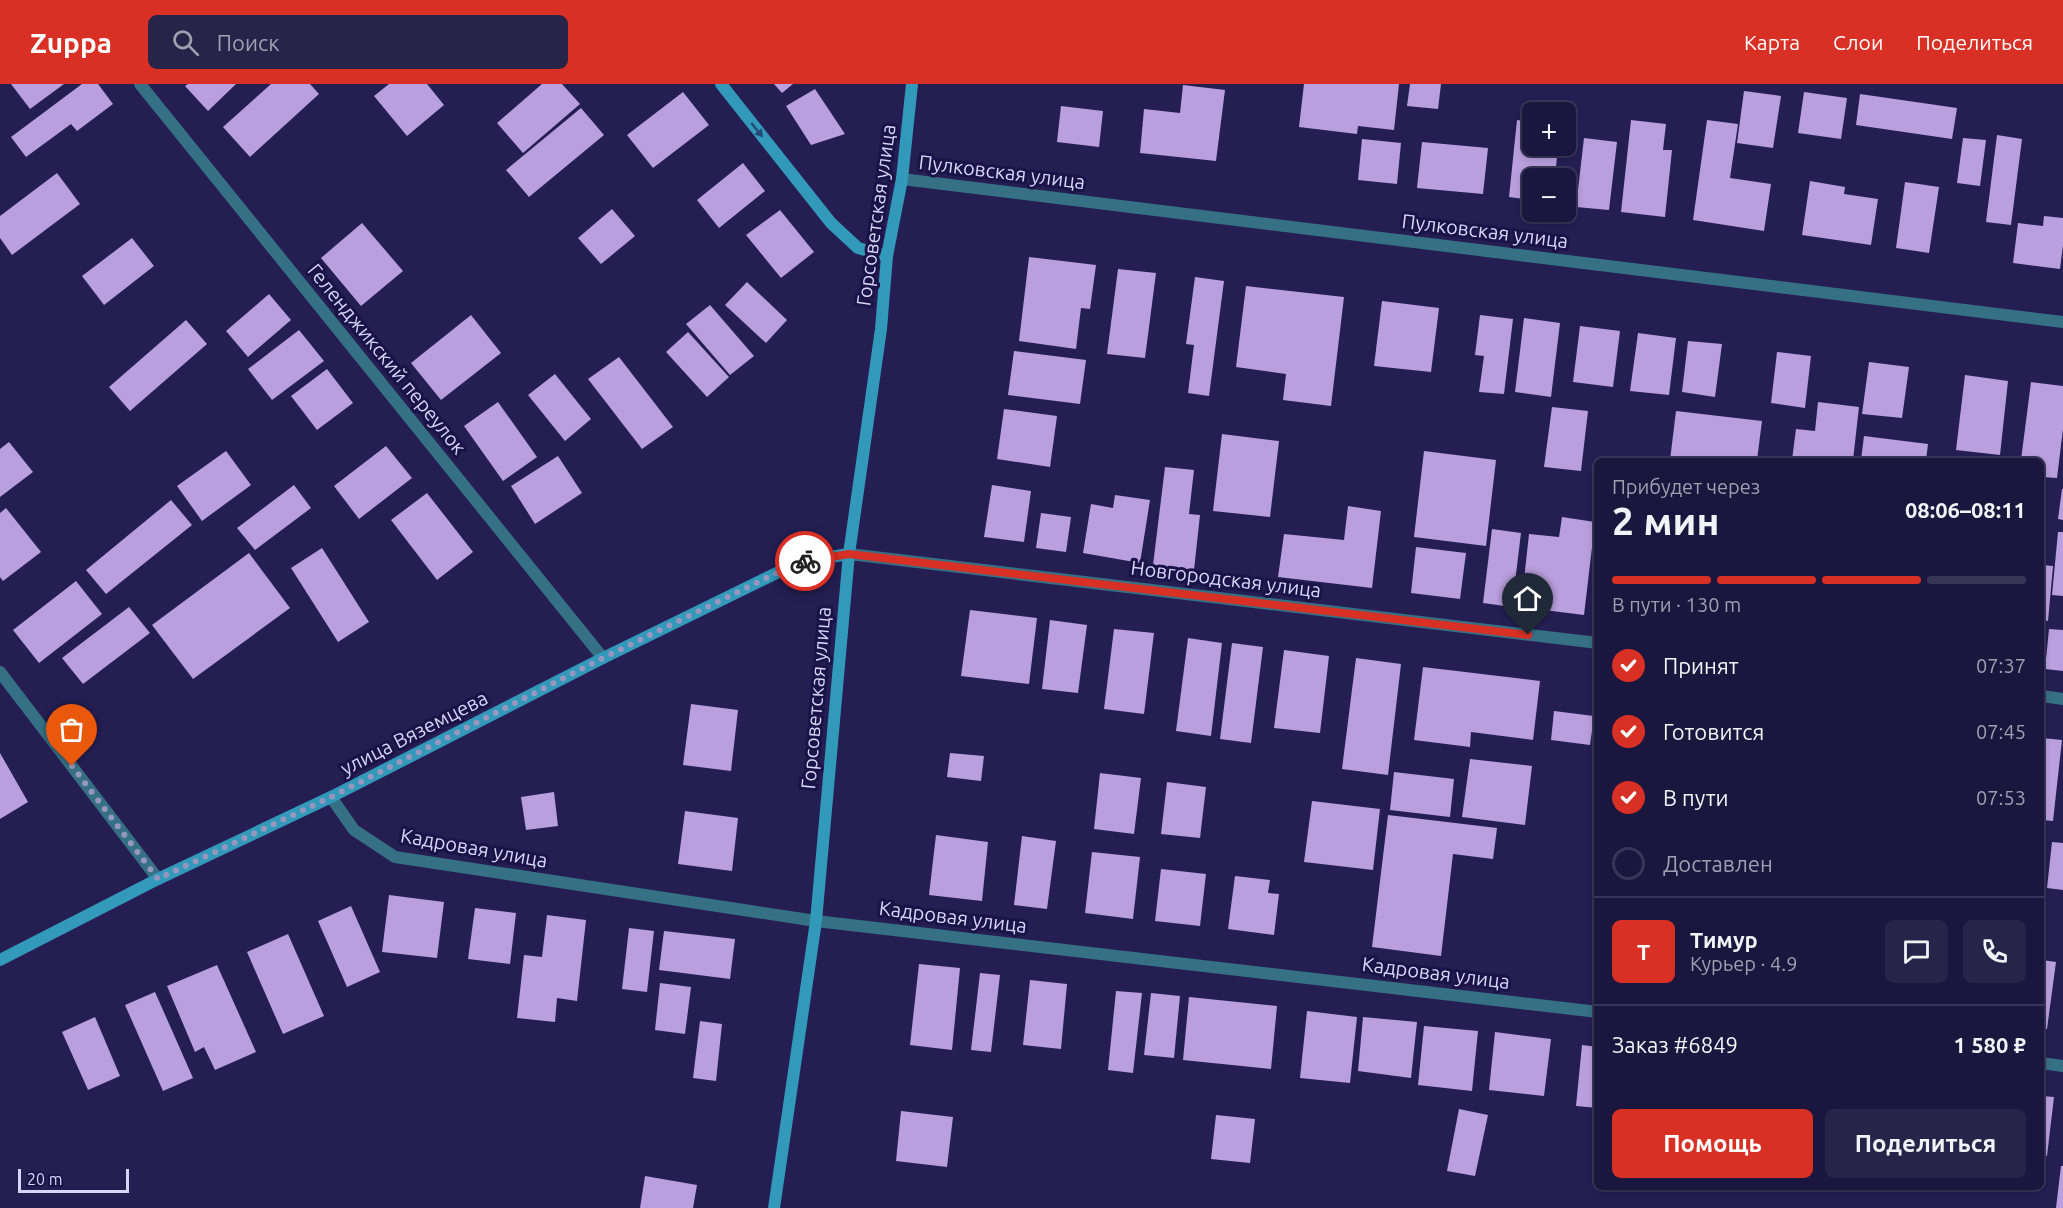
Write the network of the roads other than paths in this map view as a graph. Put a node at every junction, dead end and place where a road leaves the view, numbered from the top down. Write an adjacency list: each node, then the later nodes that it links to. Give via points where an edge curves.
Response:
1 (140, 84): 9 (street, Геленджикский переулок)
2 (721, 84): 5 (street, one-way to 5, via 831,224 858,248)
3 (912, 84): 4 (street, Горсоветская улица)
4 (902, 179): 5 (street, Горсоветская улица); 6 (street, Пулковская улица)
5 (887, 256): 7 (street, Горсоветская улица, via 881,329)
6 (2063, 322)
7 (849, 554): 8 (street, Новгородская улица); 9 (street, улица Вяземцева, via 799,562); 15 (street, Горсоветская улица)
8 (1594, 643)
9 (603, 658): 13 (street, улица Вяземцева)
10 (0, 672): 14 (street)
11 (2044, 696): 12 (street)
12 (2063, 699)
13 (331, 797): 14 (street, улица Вяземцева); 15 (street, Кадровая улица, via 354,830 395,857)
14 (158, 879): 16 (street, улица Вяземцева)
15 (816, 921): 17 (street, Кадровая улица); 20 (street, Горсоветская улица)
16 (0, 960)
17 (1594, 1012)
18 (2044, 1064): 19 (street)
19 (2063, 1066)
20 (774, 1208)

